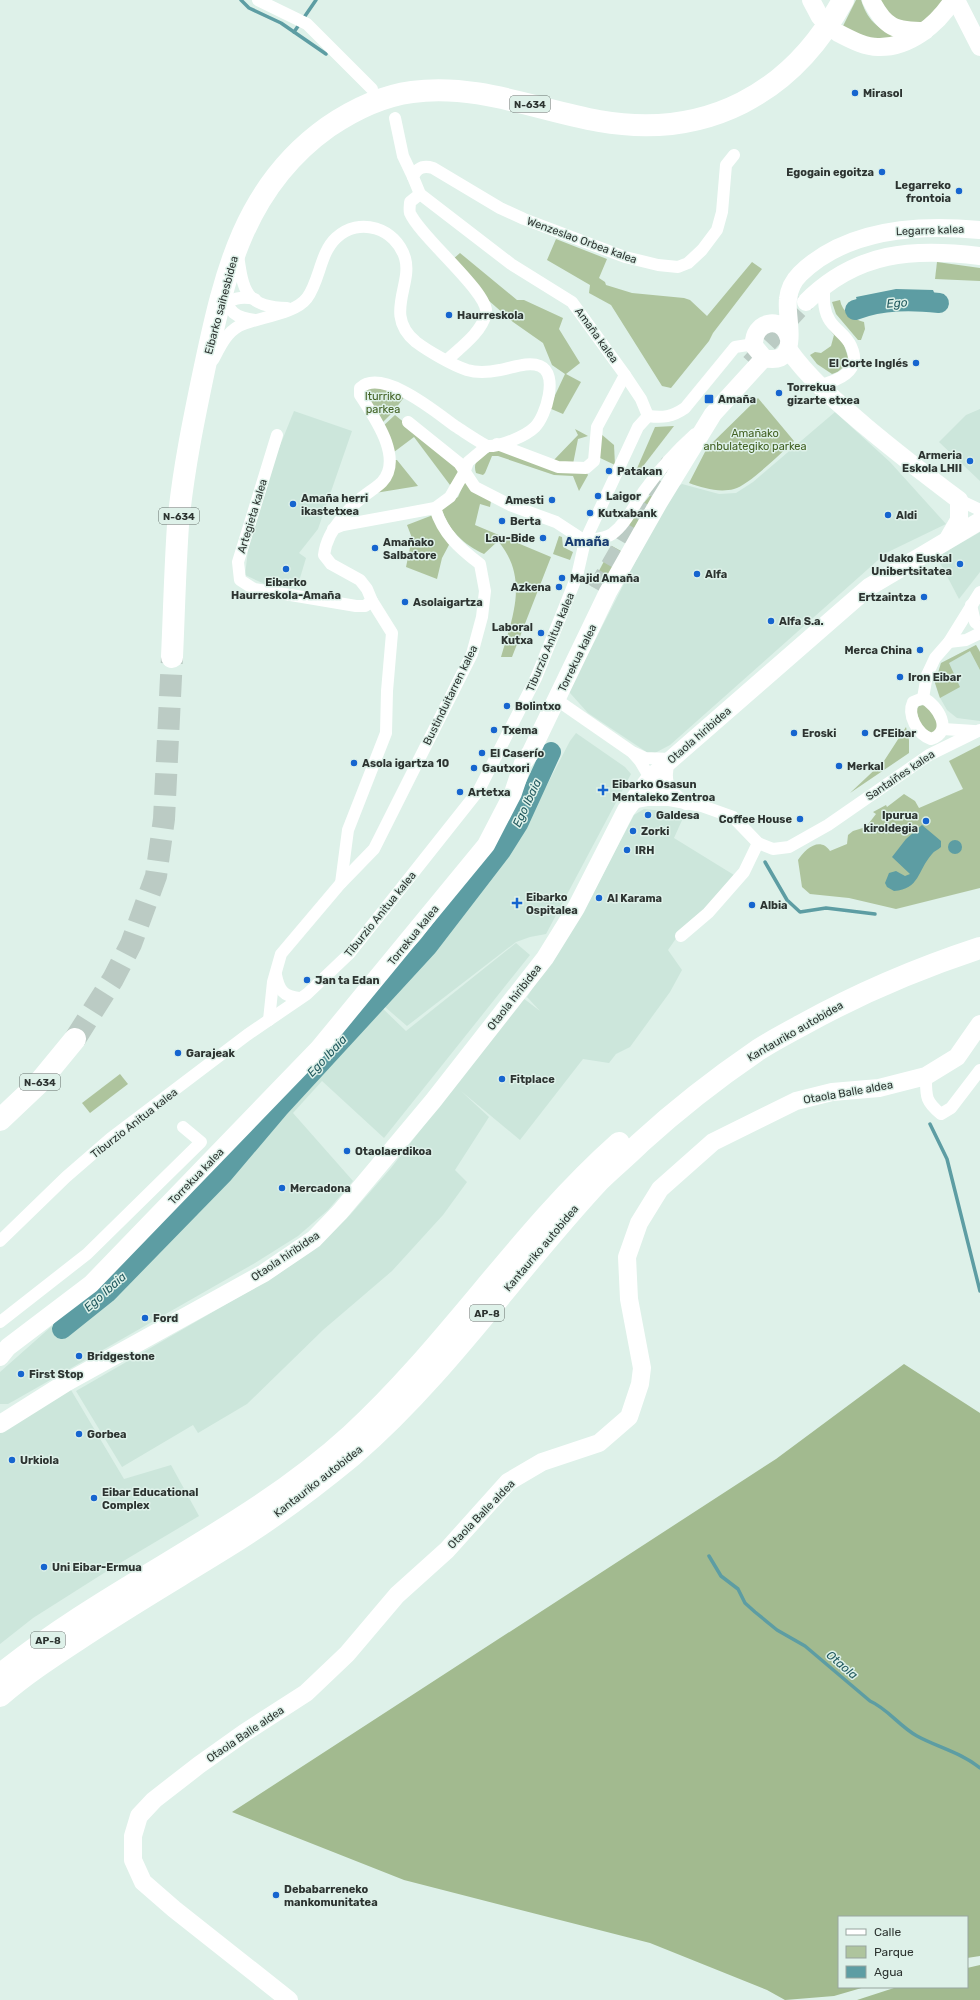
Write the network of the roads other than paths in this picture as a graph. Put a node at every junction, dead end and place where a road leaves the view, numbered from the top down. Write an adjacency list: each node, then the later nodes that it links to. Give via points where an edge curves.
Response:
1 (258, 0): 10 (street, via 307,24)
2 (812, 0): 6 (street, via 813,7)
3 (843, 0): 16 (highway, Eibarko saihesbidea / N-634, via 817,42 785,76 742,103 696,120 647,125 600,121 463,90 409,92 370,104 338,120 294,155 256,204)
4 (871, 0): 7 (street, via 884,22 891,27)
5 (955, 0): 7 (street); 9 (street)
6 (820, 17)
7 (925, 31): 8 (street, via 892,47 877,47 853,41)
8 (838, 33)
9 (980, 47)
10 (372, 89)
11 (395, 118): 13 (street, via 403,156)
12 (734, 155): 13 (street, Wenzeslao Orbea kalea, via 726,165 722,212 717,230 702,250 688,263 678,267 625,257 524,219 500,208 433,168 421,167)
13 (413, 177): 14 (street)
14 (420, 194): 27 (street, via 410,202 410,212 416,224 484,301 487,312 474,335); 28 (street, Amaña kalea, via 511,264 572,302)
15 (980, 230): 20 (street, Legarre kalea, via 900,229 854,242 834,250 799,275 791,286)
16 (237, 248): 19 (street, via 246,293); 22 (highway, Eibarko saihesbidea / N-634, via 227,276)
17 (980, 256): 18 (street, via 936,252 908,253 860,265 847,271)
18 (818, 297): 30 (street, via 830,321 851,346 854,357 849,372 838,381)
19 (255, 299): 21 (street, via 268,306); 22 (street, via 241,297)
20 (788, 300): 24 (street, Torrekua kalea); 25 (street)
21 (294, 308): 23 (street); 27 (street, via 306,300 316,284 327,250 335,238 346,230 360,226 374,227 393,238 405,258 406,269 400,311 401,322 406,332 416,342)
22 (221, 309): 23 (street); 29 (highway, Eibarko saihesbidea / N-634)
23 (258, 320): 29 (street, via 239,326 229,334)
24 (765, 325): 25 (street, via 780,326 788,334); 26 (street, Torrekua kalea, via 755,334)
25 (788, 344): 26 (street, via 779,358); 30 (street)
26 (759, 351): 31 (street, via 735,347 685,408 663,418); 33 (street, Torrekua kalea)
27 (447, 360): 35 (street, via 467,370 480,372 526,365 540,366 547,373 550,382 541,419 534,428 517,439)
28 (625, 375): 31 (street, Amaña kalea, via 641,399); 35 (street, via 597,427 594,461 586,468 558,467)
29 (203, 377): 51 (highway, Eibarko saihesbidea / N-634, via 185,468 178,523)
30 (818, 386): 37 (street, via 892,449)
31 (648, 416): 43 (street, Tiburzio Anitua kalea, via 638,428)
32 (408, 422): 36 (street, via 459,463)
33 (706, 424): 43 (street, via 672,455 624,522 613,533 604,538); 53 (street, Torrekua kalea, via 658,502 608,592)
34 (277, 435): 46 (street, Artegieta kalea, via 238,562 240,580 254,589 356,606 365,606)
35 (492, 445): 36 (street, via 468,462); 41 (street, via 391,386 364,384 360,388 360,395 390,450 389,469 383,481 357,501)
36 (464, 473): 38 (street, via 450,497); 43 (street, via 475,487 510,505 556,522)
37 (959, 500): 39 (street); 42 (street, via 959,520)
38 (435, 508): 41 (street); 66 (street, Bustinduitarren kalea, via 439,523 458,547 480,564 485,591 482,617 472,654)
39 (980, 510)
40 (980, 521): 42 (street, Otaola hiribidea)
41 (333, 529): 46 (street, via 324,554 331,564 360,580)
42 (948, 539): 59 (street, Otaola hiribidea, via 869,587)
43 (585, 541): 73 (street, Tiburzio Anitua kalea, via 578,576 536,678 479,790 349,954 307,994)
44 (596, 589): 60 (street)
45 (980, 592): 47 (street)
46 (372, 601): 67 (street, via 392,633 386,733 348,830)
47 (971, 605): 48 (street, via 975,622); 50 (street)
48 (980, 626)
49 (980, 634): 50 (street, via 966,640)
50 (949, 642): 52 (street, via 935,658 927,675)
51 (172, 657)
52 (923, 698): 54 (street, via 936,708 941,718); 56 (street, via 913,702 910,707 911,714 921,733 925,737)
53 (557, 700): 57 (street); 60 (street, Torrekua kalea, via 532,752)
54 (942, 729): 55 (street); 56 (street, via 940,734)
55 (978, 731): 58 (street, Santaiñes kalea)
56 (933, 738): 58 (street)
57 (632, 752): 59 (street, via 645,758); 61 (street)
58 (929, 755): 65 (street, Santaiñes kalea, via 828,825 789,847 773,848)
59 (670, 760): 61 (street, Otaola hiribidea); 64 (street, via 666,772 668,785)
60 (523, 763): 83 (street, Torrekua kalea, via 513,793 486,845 319,1048 91,1284 8,1347)
61 (649, 779): 62 (street); 63 (street, Otaola hiribidea)
62 (669, 800): 63 (street); 64 (street)
63 (631, 803): 85 (street, Otaola hiribidea, via 576,908 545,958 433,1101 340,1212 314,1239 264,1273 108,1359)
64 (687, 805): 65 (street, via 702,806 733,817)
65 (758, 843): 70 (street, via 744,872 708,913)
66 (374, 849): 67 (street, via 357,854); 68 (street, Bustinduitarren kalea)
67 (347, 850): 68 (street)
68 (341, 883): 72 (street, Bustinduitarren kalea, via 281,954)
69 (980, 934): 87 (highway, Kantauriko autobidea / AP-8, via 890,967 819,999 753,1036 704,1072 657,1108 590,1168 514,1253 420,1366 350,1435 265,1503 59,1632)
70 (681, 936)
71 (980, 948): 88 (highway, Kantauriko autobidea / AP-8, via 894,980 826,1012 761,1048 711,1084 667,1119 601,1179 451,1357 365,1444 338,1467 228,1547 137,1600 20,1678)
72 (275, 971): 73 (street, via 279,988 289,997); 74 (street, Bustinduitarren kalea)
73 (299, 998): 74 (street, Tiburzio Anitua kalea)
74 (269, 1020): 81 (street, Tiburzio Anitua kalea, via 111,1138 66,1177)
75 (980, 1024): 78 (street, Otaola Balle aldea, via 957,1056)
76 (74, 1039): 79 (highway, N-634, via 38,1084)
77 (980, 1070): 78 (street, via 951,1108 941,1114 926,1098)
78 (926, 1076): 89 (street, Otaola Balle aldea, via 879,1088 832,1092 796,1101 712,1142 660,1189 639,1223 628,1257 629,1299 642,1368 640,1384 629,1416 599,1443 542,1462 508,1482 447,1550 397,1595 346,1654 306,1693 199,1765 154,1800 139,1816 133,1836 133,1860 143,1882)
79 (0, 1120)
80 (184, 1127): 82 (street, via 201,1142 87,1254)
81 (0, 1242)
82 (0, 1322)
83 (0, 1357)
84 (0, 1410): 85 (street)
85 (22, 1410): 86 (street, Otaola hiribidea)
86 (0, 1424)
87 (0, 1675)
88 (0, 1696)
89 (289, 2000)

